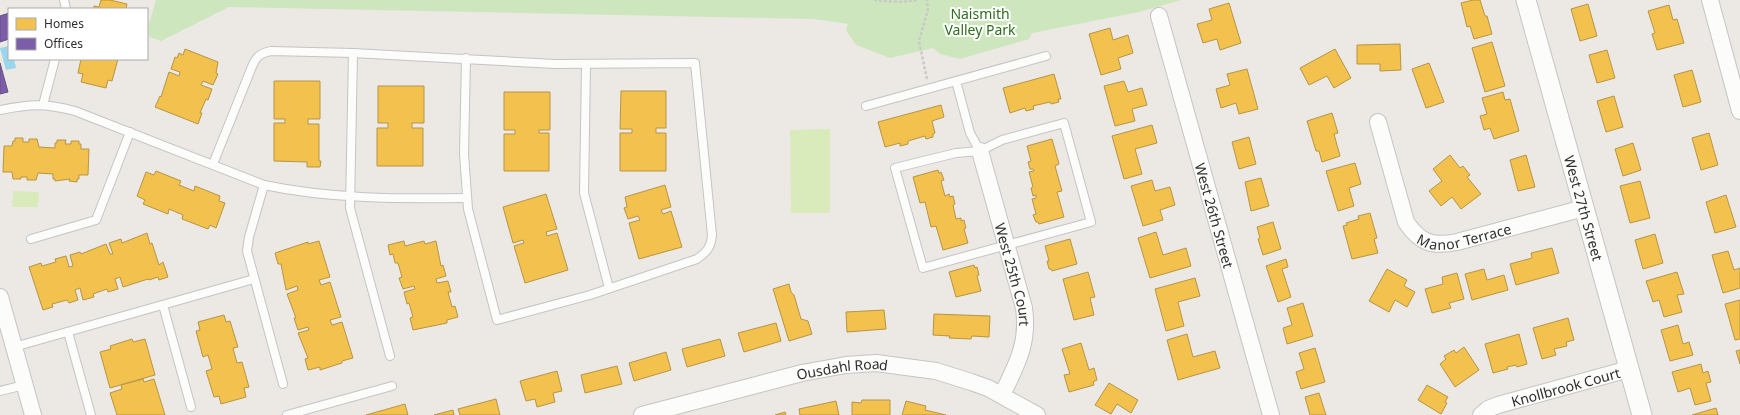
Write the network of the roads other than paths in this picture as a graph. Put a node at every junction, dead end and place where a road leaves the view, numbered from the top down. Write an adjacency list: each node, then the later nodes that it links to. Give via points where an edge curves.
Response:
1 (1526, 0): 21 (street, West 27th Street)
2 (1710, 0): 13 (street)
3 (1159, 16): 43 (street, West 26th Street)
4 (353, 53): 6 (lane); 17 (lane, via 261,53 250,69); 19 (lane)
5 (1046, 56): 9 (lane)
6 (466, 58): 8 (lane); 20 (lane)
7 (55, 60): 10 (lane)
8 (586, 64): 25 (lane, via 584,193); 25 (lane, via 695,63 711,244 707,252 697,259)
9 (956, 81): 11 (lane); 16 (lane, via 970,133)
10 (43, 105): 12 (lane); 15 (lane, via 75,111)
11 (866, 106)
12 (0, 110)
13 (1740, 110)
14 (1378, 122): 21 (street, Manor Terrace, via 1406,222 1421,240 1436,244 1451,243)
15 (130, 132): 17 (lane); 22 (lane, via 96,220)
16 (980, 151): 23 (street, West 25th Court); 23 (lane, via 956,153 895,168 923,268); 23 (lane, via 1002,140 1064,123 1091,222)
17 (213, 164): 18 (lane)
18 (264, 185): 19 (lane, via 293,191); 24 (lane, via 247,252)
19 (350, 196): 20 (lane, via 401,199); 30 (lane, via 350,208)
20 (466, 198): 25 (lane, via 497,320)
21 (1584, 208): 31 (street, West 27th Street)
22 (31, 239)
23 (1006, 245): 36 (street, West 25th Court, via 1026,324 1020,358)
24 (254, 279): 27 (lane); 32 (lane)
25 (609, 288)
26 (0, 297): 29 (street)
27 (164, 305): 28 (lane); 37 (lane)
28 (68, 332): 29 (lane); 39 (lane)
29 (14, 347): 33 (street)
30 (390, 356)
31 (1629, 369): 44 (street, Knollbrook Court, via 1498,405); 45 (street, West 27th Street)
32 (283, 384)
33 (24, 385): 35 (lane); 38 (street)
34 (392, 386): 40 (lane)
35 (0, 391)
36 (1002, 395): 41 (street, Ousdahl Road, via 936,371 876,363 846,365 802,373); 42 (street, Ousdahl Road)
37 (191, 407)
38 (33, 415)
39 (91, 415)
40 (287, 415)
41 (642, 415)
42 (1037, 415)
43 (1271, 415)
44 (1481, 415)
45 (1642, 415)

